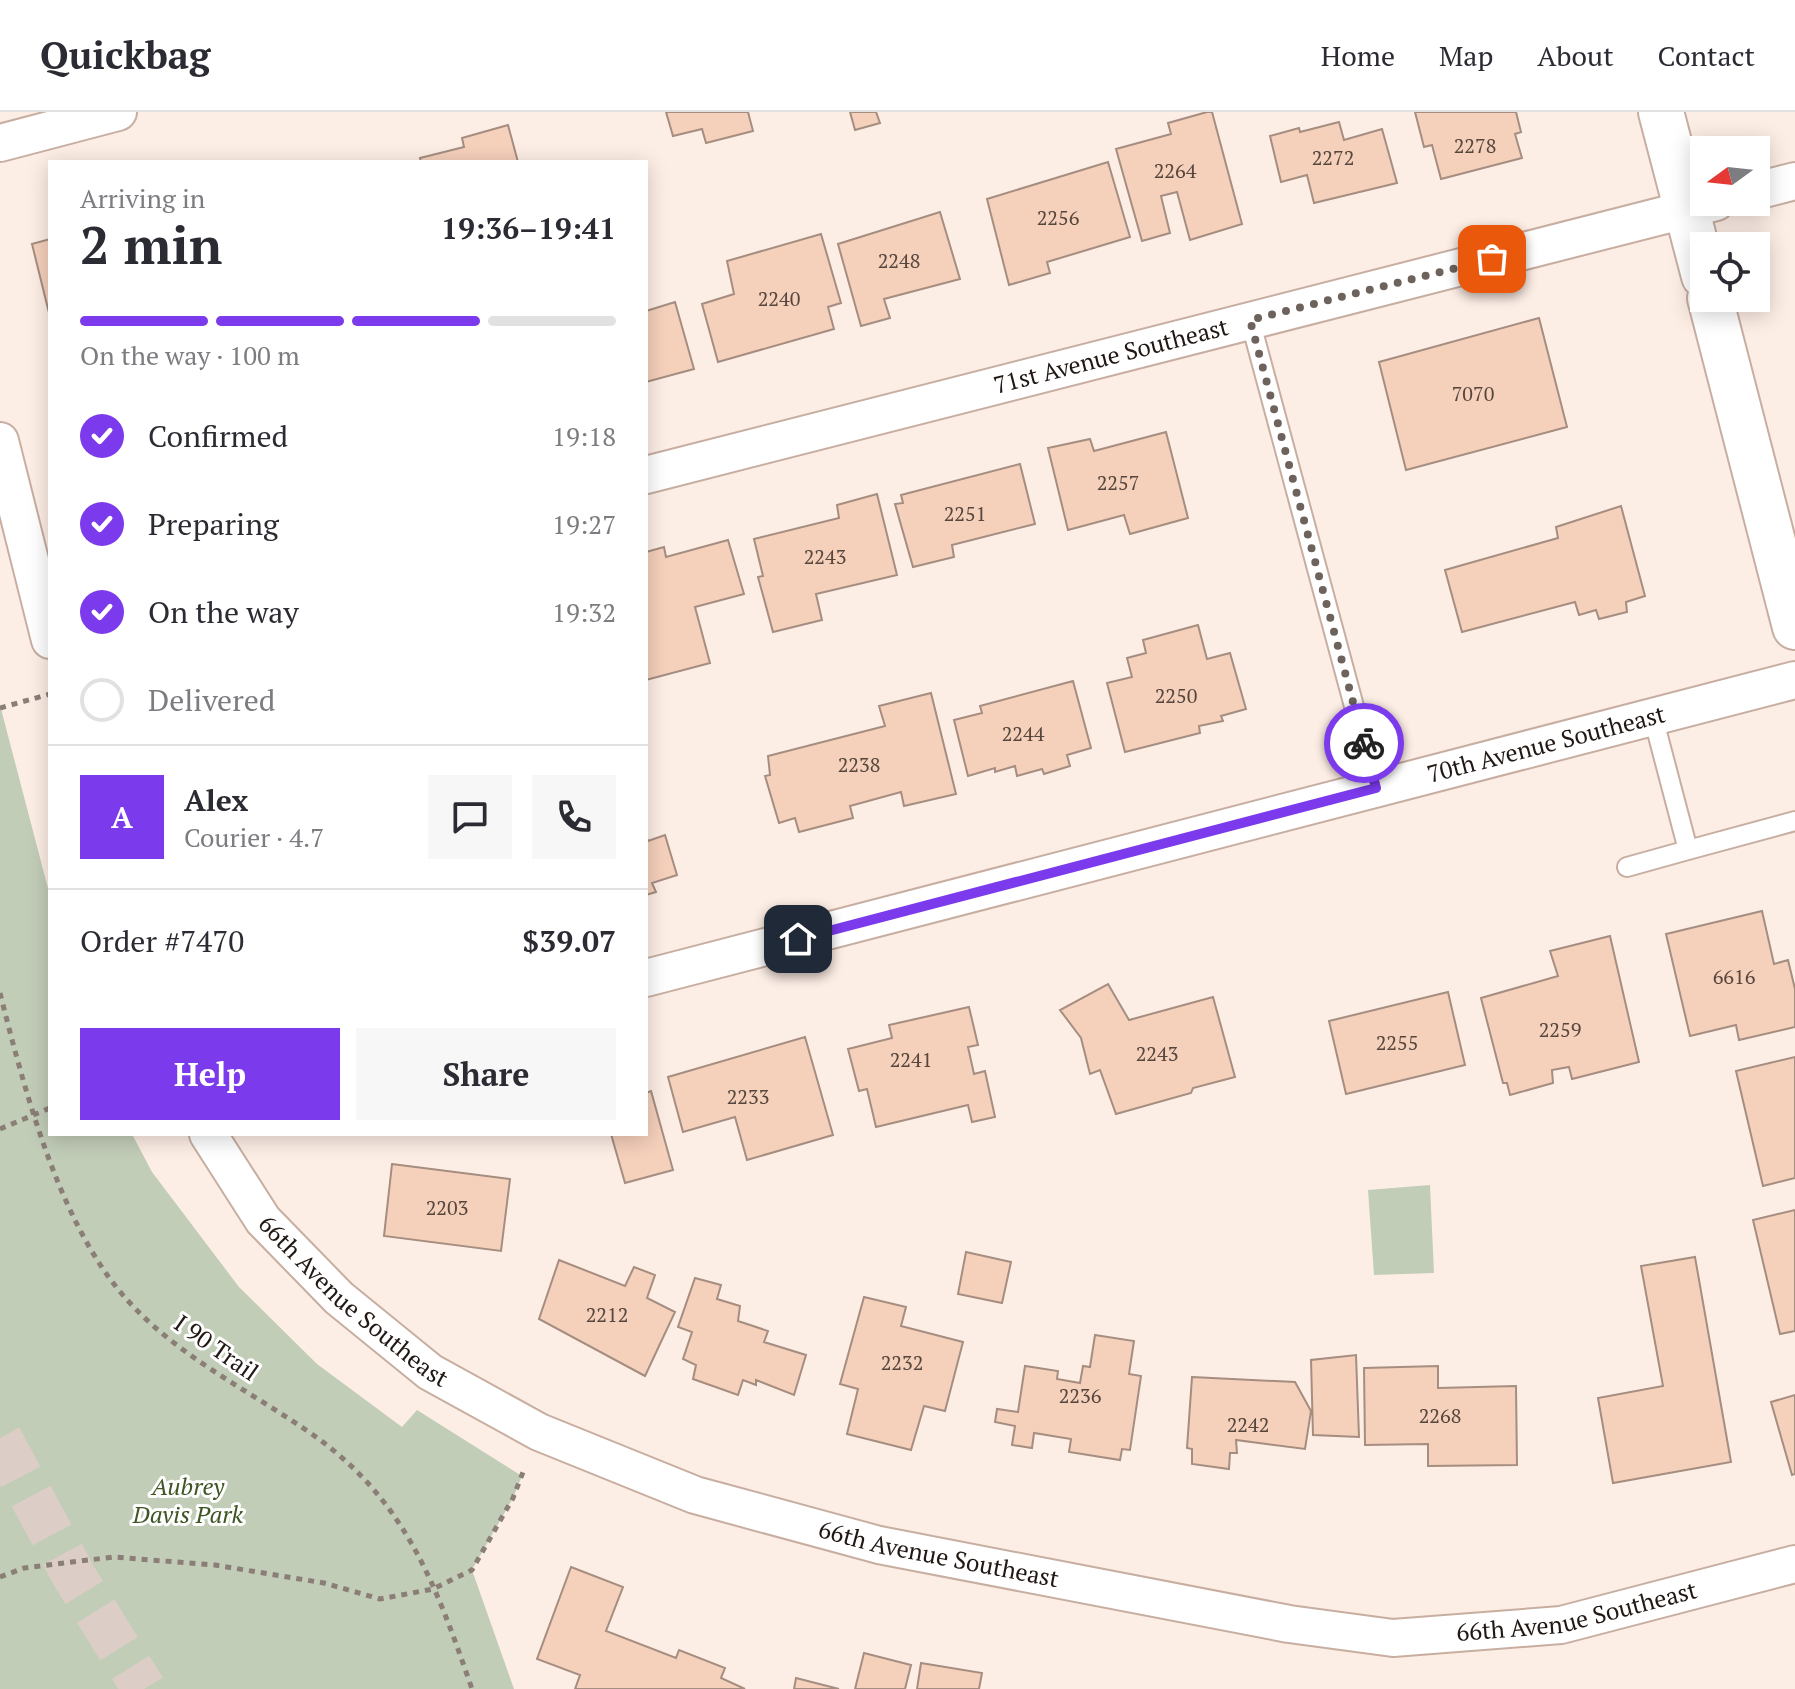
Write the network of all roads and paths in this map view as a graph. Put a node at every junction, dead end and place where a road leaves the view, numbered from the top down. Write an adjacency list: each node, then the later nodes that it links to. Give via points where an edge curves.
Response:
1 (118, 112): 3 (street)
2 (1661, 112): 4 (street)
3 (0, 143)
4 (1690, 178)
5 (1795, 181): 6 (street)
6 (1770, 187)
7 (1690, 209): 9 (street, 71st Avenue Southeast)
8 (1714, 312): 13 (street)
9 (1250, 320): 11 (street, 71st Avenue Southeast); 18 (lane)
10 (0, 441): 12 (street)
11 (648, 474)
12 (48, 627)
13 (1795, 627)
14 (1795, 680): 17 (street, 70th Avenue Southeast)
15 (48, 695): 16 (path)
16 (0, 708)
17 (1653, 717): 18 (street, 70th Avenue Southeast); 20 (lane)
18 (1376, 788): 22 (street, 70th Avenue Southeast)
19 (1795, 821): 20 (lane)
20 (1688, 850): 21 (lane)
21 (1627, 867)
22 (648, 977)
23 (0, 993): 25 (path, I 90 Trail)
24 (48, 1109): 25 (path)
25 (33, 1114): 26 (path); 31 (path, I 90 Trail, via 72,1215 122,1294 193,1357 340,1455 390,1507)
26 (0, 1129)
27 (209, 1136): 28 (street, 66th Avenue Southeast, via 263,1220 339,1298 430,1372)
28 (539, 1432): 29 (street, 66th Avenue Southeast, via 695,1495 879,1545 1289,1624 1393,1638 1561,1625); 31 (path, via 513,1498 472,1570)
29 (1795, 1564)
30 (0, 1577): 31 (path, via 24,1568 113,1557 215,1565 324,1583 380,1599)
31 (433, 1589): 32 (path, I 90 Trail)
32 (472, 1689)

